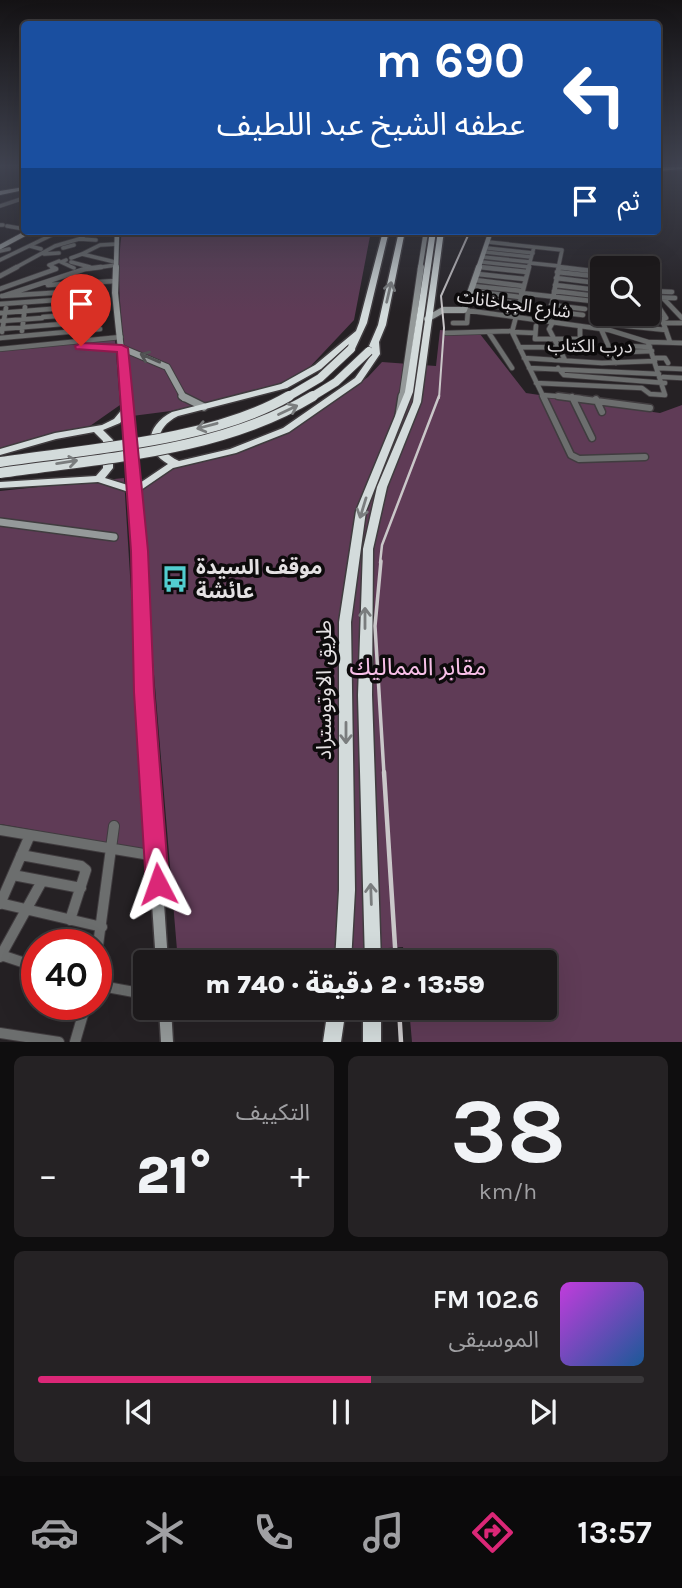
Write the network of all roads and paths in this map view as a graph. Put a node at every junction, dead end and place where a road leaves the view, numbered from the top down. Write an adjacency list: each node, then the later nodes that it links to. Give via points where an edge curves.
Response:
1 (2, 224): 2 (street)
2 (21, 228)
3 (27, 235): 21 (street)
4 (52, 235): 17 (street)
5 (86, 235): 15 (street)
6 (117, 235): 16 (street)
7 (385, 235): 110 (highway)
8 (401, 235): 129 (highway, one-way to 8)
9 (424, 235): 159 (street)
10 (433, 235): 69 (highway)
11 (441, 235): 69 (highway)
12 (490, 235): 22 (street)
13 (96, 240): 15 (street)
14 (479, 241): 22 (street)
15 (76, 242): 19 (street); 20 (street); 20 (street, via 61,251)
16 (117, 244): 19 (street); 27 (street)
17 (30, 246): 20 (street); 21 (street)
18 (9, 249): 21 (street)
19 (85, 250): 26 (street); 27 (street)
20 (43, 252): 36 (street)
21 (2, 254): 23 (street)
22 (484, 255): 24 (street); 24 (street); 24 (street); 57 (street)
23 (17, 259)
24 (530, 260): 32 (street); 32 (street, via 562,250); 41 (street)
25 (59, 261): 30 (street, via 49,265)
26 (71, 262): 28 (street); 31 (street)
27 (116, 263): 28 (street); 42 (street)
28 (93, 267): 35 (street); 44 (street)
29 (40, 268): 34 (street)
30 (56, 270): 34 (street); 38 (street)
31 (64, 270)
32 (558, 271): 33 (street); 39 (street); 52 (street); 52 (street, via 588,289)
33 (590, 271)
34 (49, 272): 37 (street)
35 (79, 273): 38 (street); 45 (street)
36 (0, 276)
37 (37, 276): 43 (street); 47 (street)
38 (71, 276): 40 (street)
39 (590, 276)
40 (65, 277): 43 (street); 46 (street)
41 (525, 279): 57 (street); 64 (street)
42 (116, 281): 44 (street); 125 (street)
43 (47, 282): 46 (street); 48 (street); 50 (street); 56 (street)
44 (95, 282): 45 (street); 49 (street)
45 (78, 283): 46 (street); 51 (street)
46 (64, 284): 53 (street)
47 (2, 288): 48 (street)
48 (13, 290): 50 (street); 58 (street)
49 (97, 290): 51 (street); 59 (street)
50 (28, 291): 56 (street); 58 (street); 68 (street)
51 (78, 291): 53 (street); 63 (street)
52 (554, 291): 64 (street); 66 (street); 73 (street)
53 (63, 292): 56 (street); 65 (street)
54 (660, 292): 55 (street)
55 (672, 292)
56 (45, 293): 67 (street)
57 (471, 294): 64 (street, شارع الجباخانات); 64 (street); 64 (street); 88 (street, شارع الجباخانات); 96 (street, via 467,323)
58 (4, 296): 71 (street)
59 (96, 297): 63 (street); 72 (street)
60 (660, 298): 61 (street)
61 (663, 298): 62 (street); 90 (street)
62 (675, 298)
63 (78, 299): 65 (street); 74 (street)
64 (520, 299): 92 (street, شارع الجباخانات); 111 (street)
65 (62, 300): 67 (street); 75 (street)
66 (590, 300)
67 (44, 301): 68 (street); 76 (street)
68 (26, 302): 71 (street); 79 (street)
69 (425, 303): 88 (highway, طريق الاوتوستراد); 159 (highway, طريق الاوتوستراد)
70 (0, 304): 71 (street)
71 (7, 304): 81 (street)
72 (97, 305): 74 (street); 82 (street)
73 (551, 305): 77 (street); 80 (street)
74 (78, 307): 75 (street); 83 (street)
75 (61, 308): 76 (street); 84 (street)
76 (43, 309): 79 (street); 86 (street)
77 (585, 309)
78 (660, 309): 93 (street, via 666,318)
79 (25, 311): 81 (street); 87 (street)
80 (550, 311): 85 (street); 92 (street)
81 (3, 313): 91 (street)
82 (96, 313): 83 (street); 94 (street)
83 (77, 314): 84 (street); 95 (street)
84 (61, 315): 86 (street); 97 (street)
85 (583, 315)
86 (42, 317): 87 (street); 98 (street)
87 (23, 319): 91 (street); 103 (street)
88 (427, 319): 189 (highway, طريق الاوتوستراد, one-way to 88, via 366,568 382,487 417,402)
89 (660, 320): 93 (street)
90 (682, 320): 93 (street)
91 (2, 321): 105 (street)
92 (551, 321): 101 (street, شارع الجباخانات); 119 (street)
93 (663, 321): 108 (street)
94 (97, 322): 95 (street); 107 (street)
95 (77, 323): 97 (street); 109 (street)
96 (453, 323)
97 (60, 325): 98 (street); 112 (street)
98 (41, 326): 103 (street); 115 (street)
99 (536, 326): 117 (street)
100 (626, 326): 102 (street); 104 (street)
101 (580, 327): 106 (street, شارع الجباخانات); 119 (street, via 580,339)
102 (608, 327): 106 (street, شارع الجباخانات); 131 (street, شارع الجباخانات)
103 (22, 328): 105 (street); 116 (street)
104 (648, 328): 108 (street)
105 (1, 329): 118 (street)
106 (601, 329): 139 (street)
107 (97, 330): 109 (street); 120 (street)
108 (666, 330): 121 (street)
109 (77, 331): 112 (street); 124 (street)
110 (360, 331): 155 (highway, via 291,383); 166 (highway, one-way to 166, bridge, via 351,349 330,370 299,391 229,420)
111 (512, 331): 114 (street); 117 (street); 130 (street)
112 (59, 333): 115 (street); 122 (street)
113 (446, 333): 114 (street)
114 (489, 333): 142 (street)
115 (40, 334): 116 (street); 126 (street)
116 (21, 336): 118 (street); 128 (street)
117 (534, 336): 119 (street)
118 (1, 338): 127 (street)
119 (554, 339): 134 (street)
120 (95, 340): 124 (street); 125 (street)
121 (670, 342): 123 (street, شارع الجباخانات); 131 (street, شارع الجباخانات)
122 (58, 343): 124 (street); 126 (street)
123 (682, 343)
124 (78, 344): 125 (street)
125 (122, 344): 155 (street, one-way to 125, via 182,397 174,375 163,364); 157 (street)
126 (39, 345): 128 (street)
127 (0, 347): 128 (street)
128 (19, 347)
129 (372, 347): 167 (highway, via 376,354 363,375 286,430 233,451); 168 (highway, one-way to 129, bridge, via 237,430 317,395 344,377)
130 (519, 347): 134 (street); 136 (street)
131 (650, 347): 140 (street, via 627,351); 147 (street)
132 (575, 348): 133 (street); 134 (street); 135 (street)
133 (598, 348)
134 (559, 349): 138 (street)
135 (591, 352)
136 (524, 358): 137 (street, درب الكتاب); 145 (street)
137 (547, 359): 138 (street, درب الكتاب); 143 (street)
138 (565, 360): 139 (street, درب الكتاب)
139 (616, 363): 140 (street, درب الكتاب)
140 (630, 363): 147 (street, درب الكتاب)
141 (668, 363): 147 (street, via 665,358)
142 (512, 368)
143 (549, 368): 144 (street); 145 (street)
144 (558, 368): 147 (street); 147 (street, via 564,375)
145 (529, 369): 149 (street)
146 (682, 369): 147 (street, درب الكتاب)
147 (659, 370): 148 (street); 149 (street, via 665,395 642,388)
148 (682, 378)
149 (536, 383): 150 (street)
150 (542, 395): 151 (street); 165 (street, via 573,457)
151 (572, 397): 153 (street); 163 (street)
152 (631, 397): 154 (street)
153 (596, 399): 154 (street); 158 (street)
154 (632, 405): 156 (street)
155 (204, 407): 167 (highway, via 171,415 156,426 159,453)
156 (650, 408)
157 (127, 409): 160 (highway); 162 (street)
158 (602, 412)
159 (399, 422): 188 (highway, طريق الاوتوستراد, one-way to 188, via 361,511 348,582)
160 (109, 425): 161 (highway); 162 (highway)
161 (96, 428): 164 (highway); 169 (highway, via 108,440 108,468)
162 (128, 429): 171 (street)
163 (592, 438)
164 (0, 452)
165 (645, 457)
166 (0, 462)
167 (177, 464): 171 (highway, via 157,473)
168 (0, 473)
169 (99, 479): 170 (highway); 171 (highway)
170 (0, 485)
171 (135, 492): 179 (street)
172 (0, 522): 173 (street)
173 (114, 537)
174 (114, 826): 177 (street)
175 (0, 830): 176 (street)
176 (30, 835): 177 (street); 178 (street)
177 (112, 849): 179 (street); 186 (street)
178 (21, 855): 180 (street); 182 (street, via 81,866 87,872)
179 (156, 856): 187 (street)
180 (13, 875): 181 (street); 183 (street)
181 (43, 881): 182 (street); 184 (street)
182 (81, 888): 185 (street)
183 (0, 903): 184 (street)
184 (26, 909): 185 (street); 190 (street)
185 (70, 920): 186 (street)
186 (102, 928)
187 (161, 950)
188 (344, 950)
189 (373, 950)
190 (0, 956): 191 (street)
191 (21, 962)
192 (112, 988): 193 (street)
193 (133, 992)
194 (81, 1020): 200 (street)
195 (166, 1020): 201 (street)
196 (335, 1020): 202 (highway)
197 (372, 1020): 203 (highway)
198 (0, 1033): 199 (street)
199 (59, 1042)
200 (75, 1042)
201 (167, 1042)
202 (332, 1042)
203 (372, 1042)

